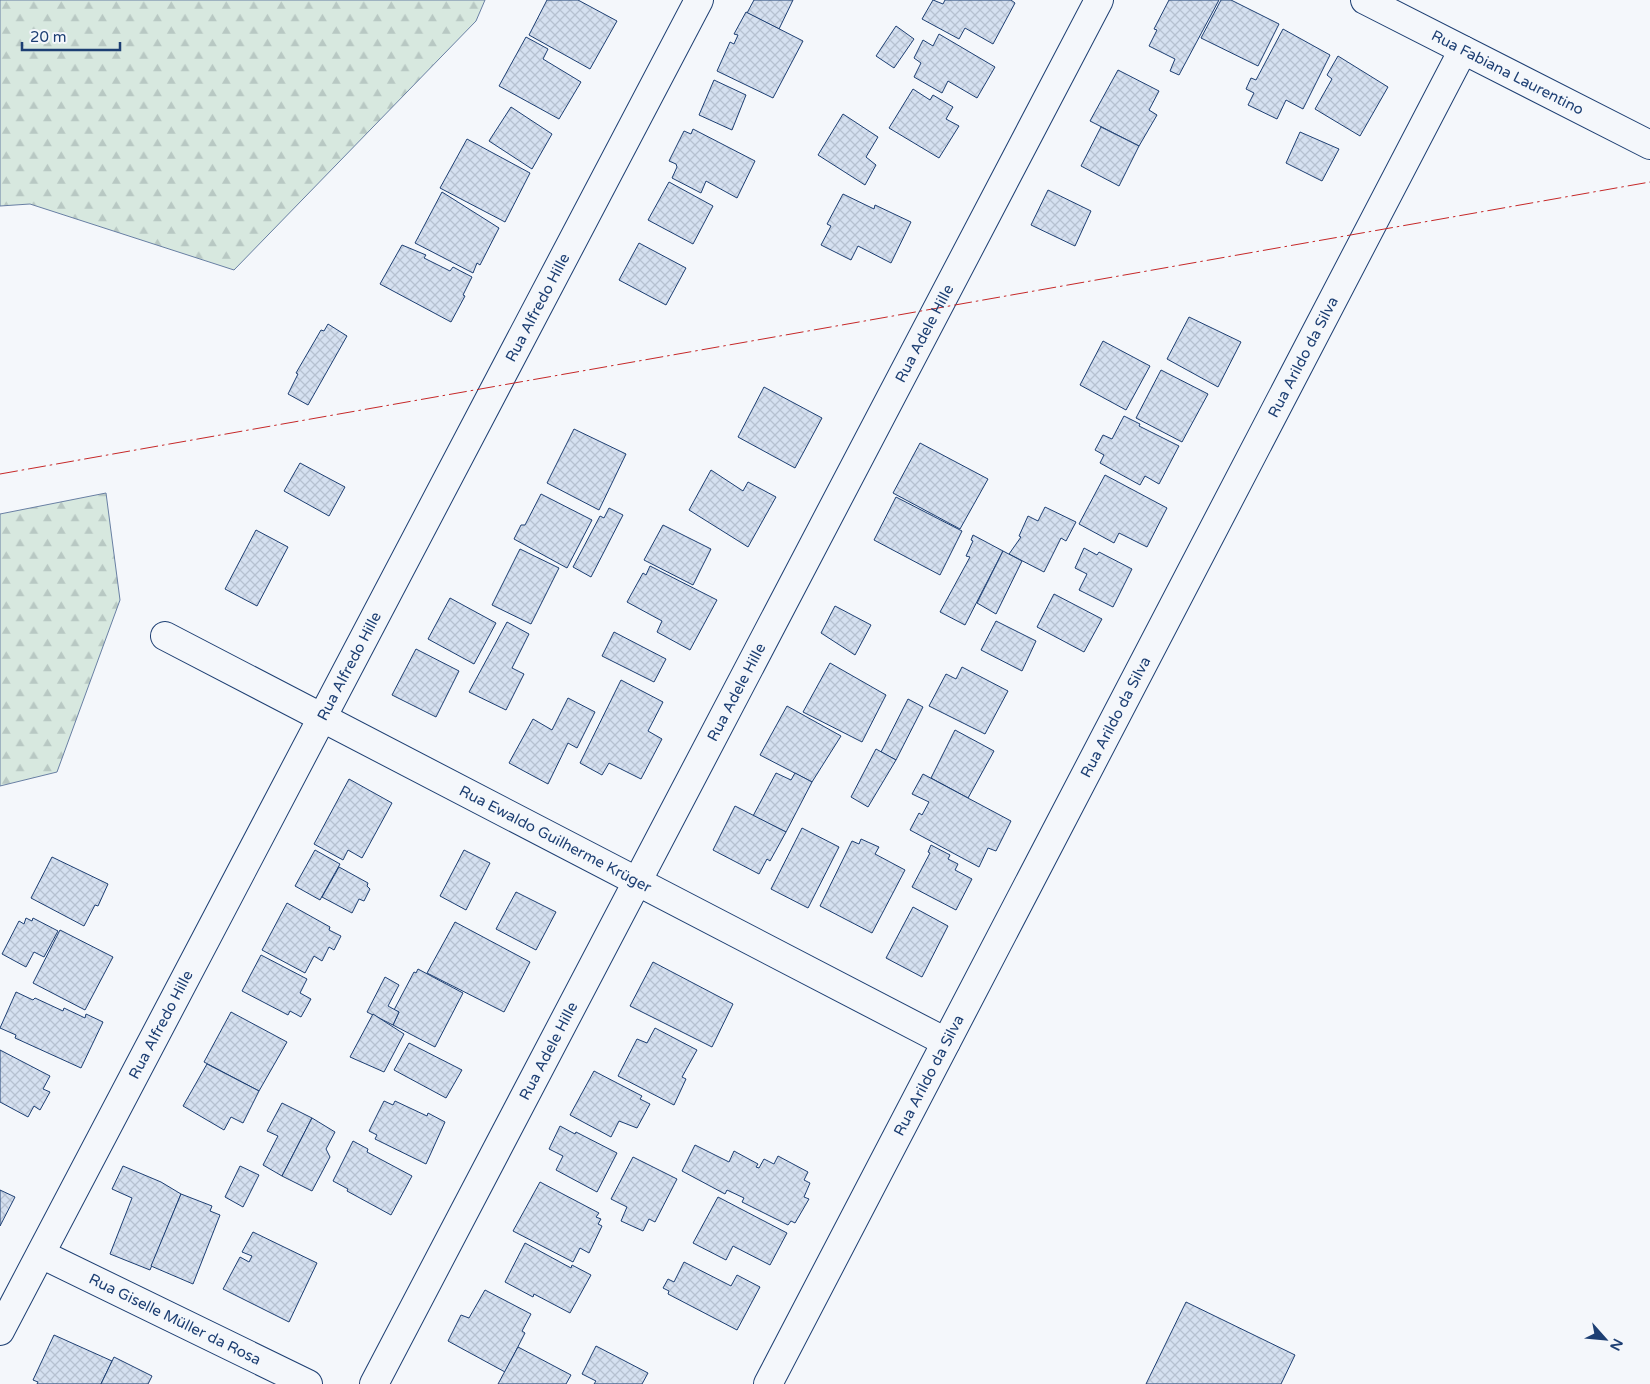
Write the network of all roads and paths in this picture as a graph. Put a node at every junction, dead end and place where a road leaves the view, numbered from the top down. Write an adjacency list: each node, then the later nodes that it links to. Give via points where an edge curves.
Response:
1 (699, 0): 7 (street, Rua Alfredo Hille)
2 (1099, 0): 8 (street, Rua Adele Hille)
3 (1365, 0): 4 (street, Rua Fabiana Laurentino)
4 (1463, 50): 5 (street, Rua Fabiana Laurentino); 9 (street, Rua Arildo da Silva)
5 (1650, 145)
6 (165, 636): 7 (street, Rua Ewaldo Guilherme Krüger)
7 (322, 718): 8 (street, Rua Ewaldo Guilherme Krüger); 10 (street, Rua Alfredo Hille)
8 (637, 881): 9 (street, Rua Ewaldo Guilherme Krüger); 13 (street, Rua Adele Hille)
9 (946, 1042): 14 (street, Rua Arildo da Silva)
10 (41, 1254): 11 (street, Rua Alfredo Hille); 12 (street, Rua Giselle Müller da Rosa)
11 (0, 1331)
12 (308, 1384)
13 (374, 1384)
14 (768, 1384)

